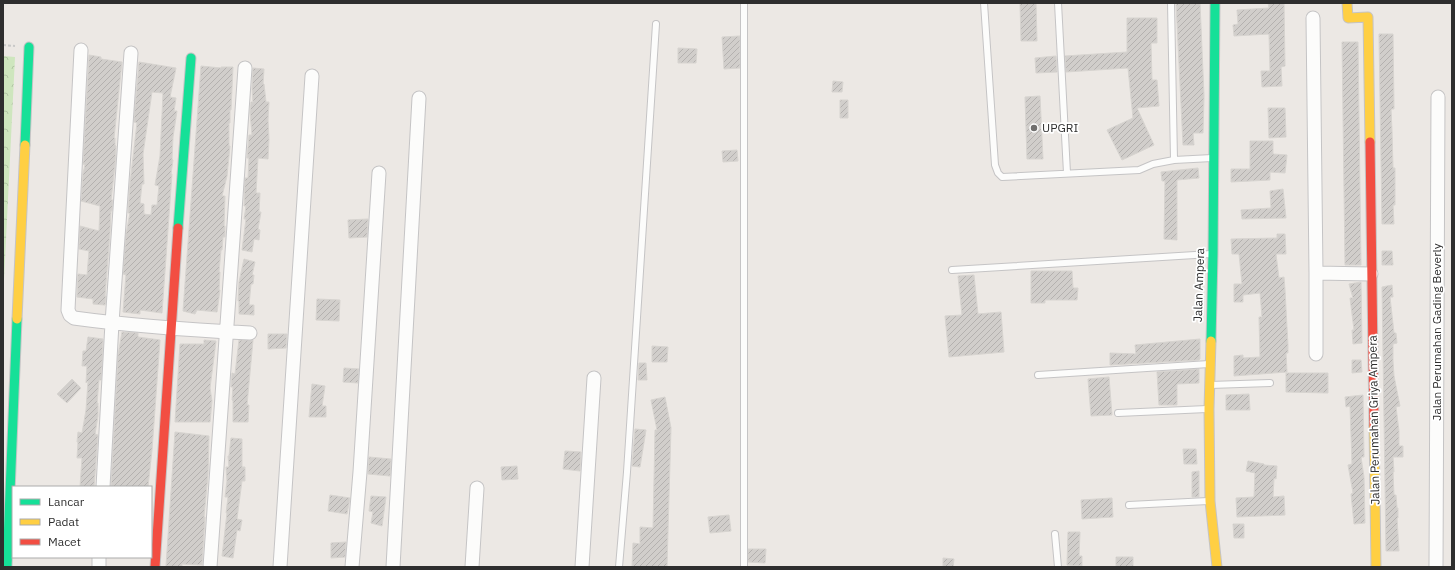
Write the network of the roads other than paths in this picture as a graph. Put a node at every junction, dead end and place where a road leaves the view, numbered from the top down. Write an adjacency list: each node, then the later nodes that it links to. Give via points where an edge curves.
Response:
1 (744, 3): 51 (lane)
2 (984, 3): 20 (lane, via 995,165 998,173 1002,176)
3 (1058, 3): 20 (lane)
4 (1171, 3): 18 (lane)
5 (1215, 3): 17 (street, Jalan Ampera)
6 (1347, 3): 24 (street, Jalan Perumahan Griya Ampera, via 1348,18 1368,17)
7 (1313, 18): 23 (street)
8 (656, 24): 50 (lane)
9 (29, 47): 42 (street)
10 (81, 50): 25 (street, via 68,310 74,318)
11 (131, 53): 25 (street)
12 (192, 58): 26 (street)
13 (245, 68): 27 (street)
14 (312, 76): 45 (street)
15 (1438, 97): 55 (street, Jalan Perumahan Gading Beverly)
16 (419, 98): 47 (street)
17 (1214, 158): 18 (lane); 21 (street, Jalan Ampera)
18 (1174, 160): 20 (lane, via 1139,170)
19 (379, 173): 46 (street)
20 (1067, 174)
21 (1213, 254): 22 (lane); 30 (street, Jalan Ampera)
22 (952, 270)
23 (1316, 273): 24 (street); 29 (street)
24 (1371, 274): 54 (street, Jalan Perumahan Griya Ampera)
25 (112, 323): 26 (street); 37 (street)
26 (171, 328): 27 (street); 43 (street)
27 (226, 332): 28 (street); 44 (street)
28 (250, 333)
29 (1316, 354)
30 (1209, 364): 31 (lane); 34 (street, Jalan Ampera)
31 (1038, 375)
32 (594, 378): 49 (street)
33 (1270, 383): 34 (lane)
34 (1209, 385): 35 (street, Jalan Ampera)
35 (1209, 409): 36 (lane); 39 (street, Jalan Ampera)
36 (1118, 413)
37 (103, 486)
38 (477, 488): 48 (street)
39 (1210, 500): 40 (lane); 53 (street, Jalan Ampera)
40 (1129, 505)
41 (1055, 534): 52 (lane)
42 (7, 567)
43 (155, 567)
44 (210, 567)
45 (280, 567)
46 (352, 567)
47 (393, 567)
48 (472, 567)
49 (582, 567)
50 (619, 567)
51 (744, 567)
52 (1058, 567)
53 (1217, 567)
54 (1376, 567)
55 (1436, 567)

